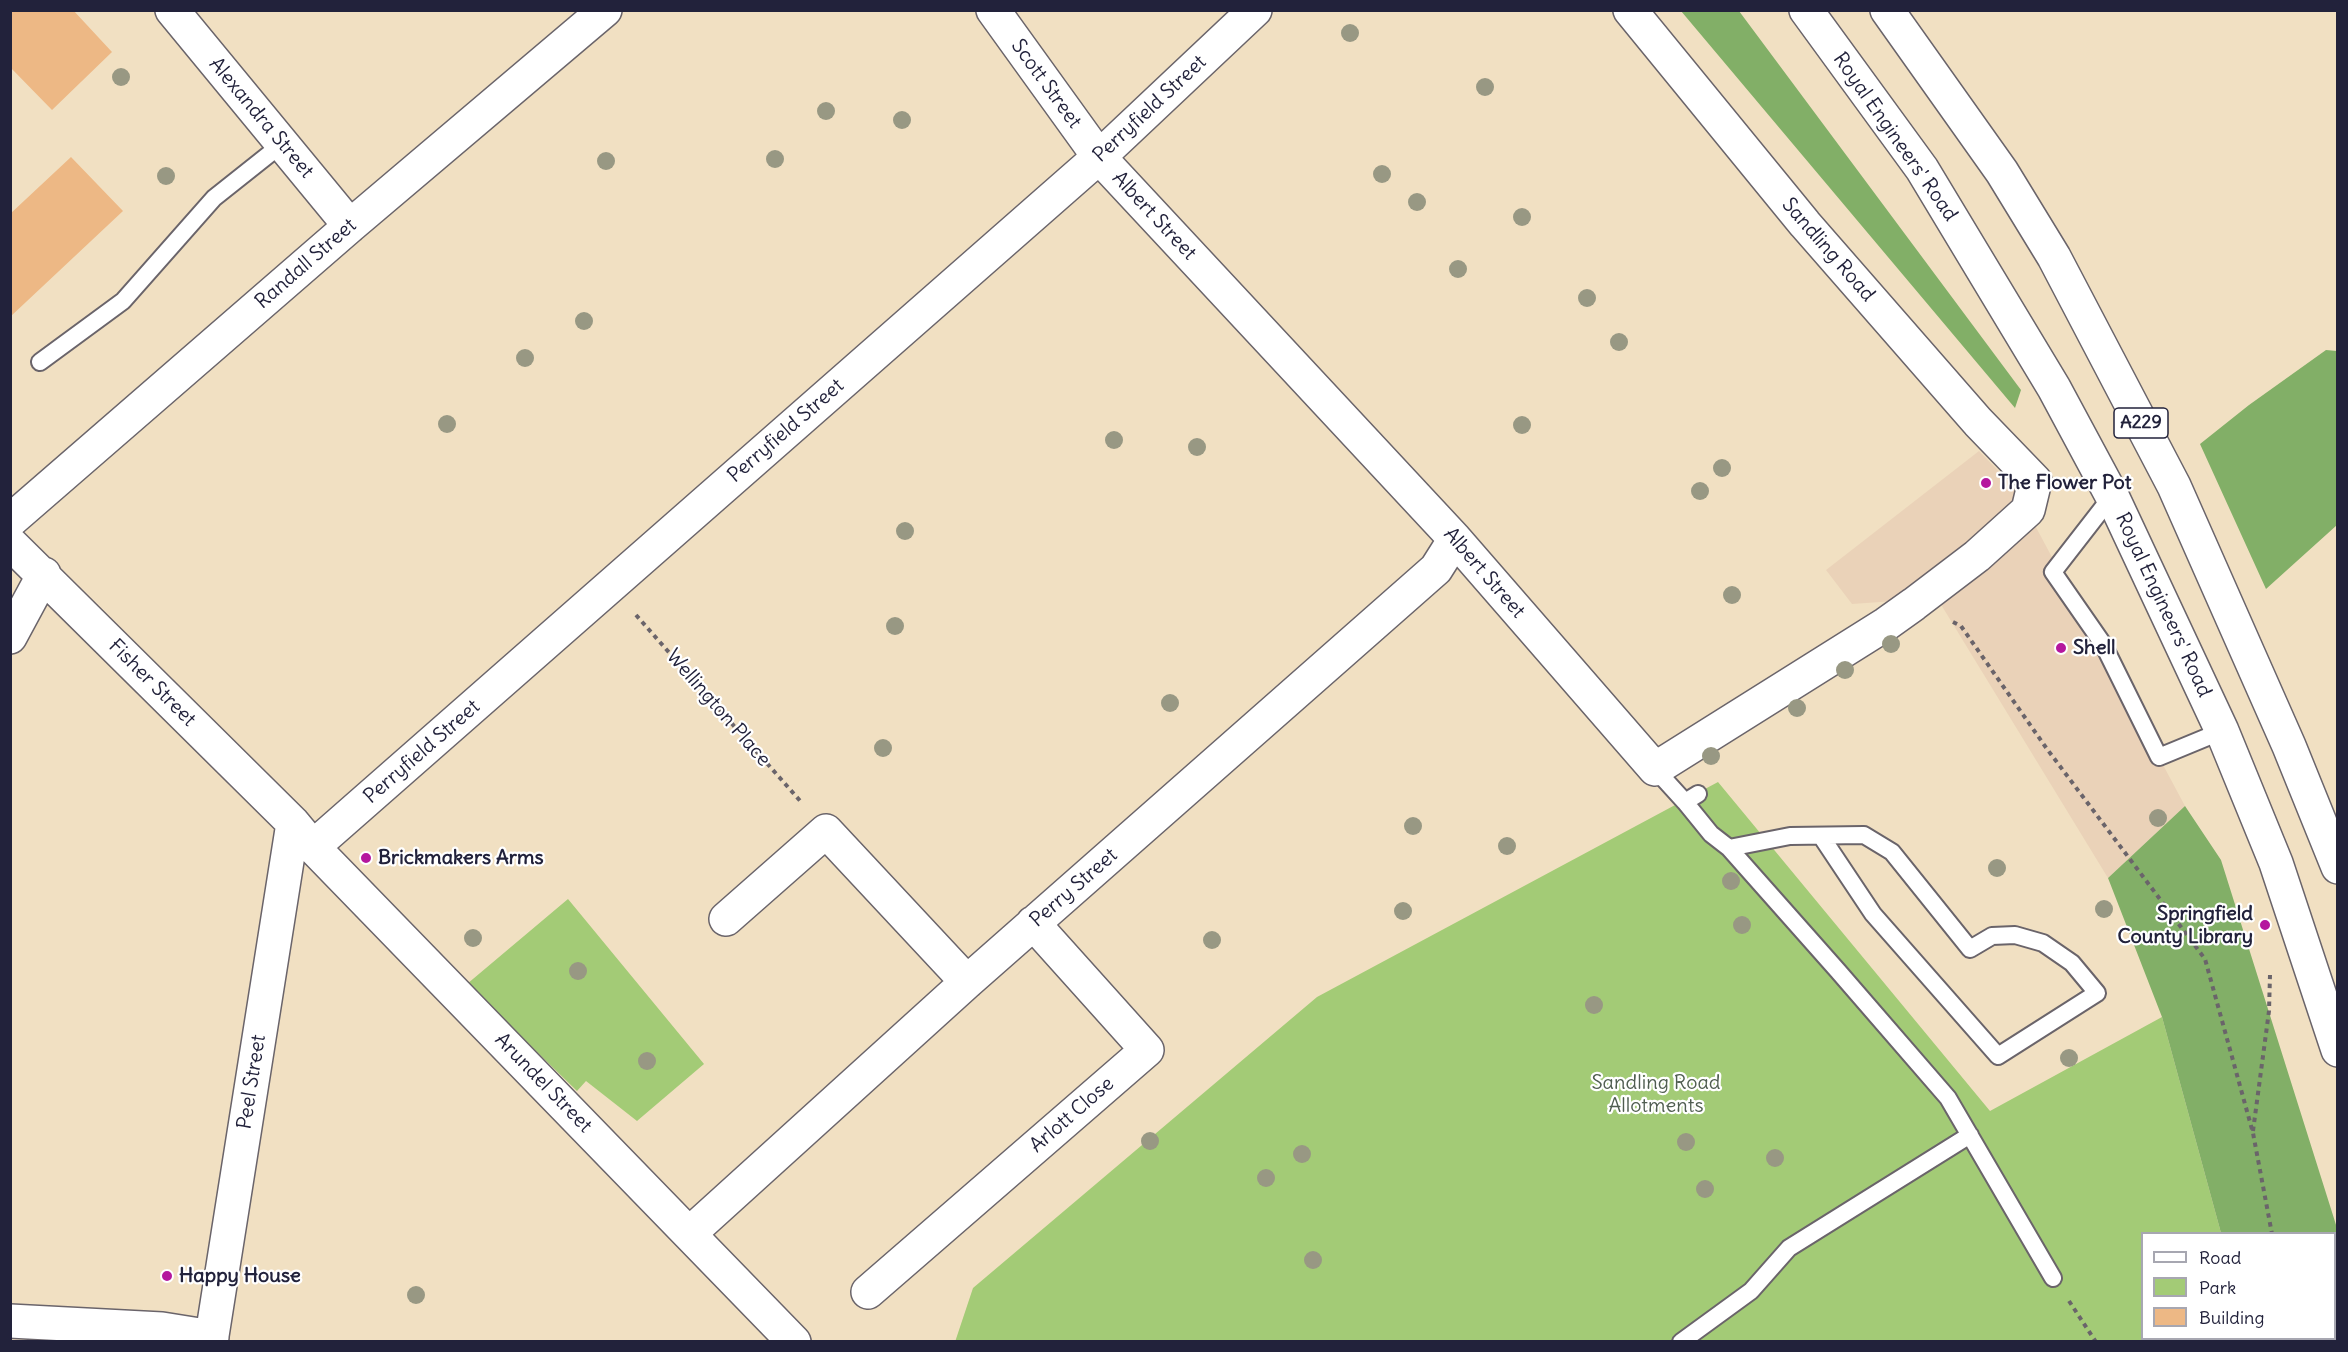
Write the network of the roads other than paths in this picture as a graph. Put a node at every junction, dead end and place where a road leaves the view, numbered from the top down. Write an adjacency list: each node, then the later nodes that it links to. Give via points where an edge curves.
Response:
1 (172, 10): 8 (main road, Alexandra Street)
2 (604, 10): 10 (main road, Randall Street)
3 (993, 10): 9 (main road, Scott Street)
4 (1255, 10): 9 (main road, Perryfield Street)
5 (1630, 10): 19 (main road, Sandling Road, via 1812,233 2035,481 2028,510 1977,556 1914,604)
6 (1806, 10): 12 (main road, Royal Engineers' Road / A229, via 1922,169 2054,388)
7 (1887, 10): 23 (main road, A229, via 2002,172 2070,287 2174,486 2289,746)
8 (282, 144): 10 (main road, Alexandra Street); 11 (lane, via 214,198 123,301)
9 (1099, 157): 14 (main road, Albert Street); 20 (main road, Perryfield Street, via 611,586)
10 (350, 226): 13 (main road, Randall Street)
11 (40, 362)
12 (2112, 496): 18 (main road, Royal Engineers' Road / A229); 18 (lane, via 2054,572 2103,644 2159,757)
13 (10, 521)
14 (1455, 539): 19 (main road, Albert Street); 25 (main road, Perry Street, via 1437,569)
15 (10, 543): 16 (main road, Fisher Street)
16 (44, 574): 17 (main road); 20 (main road, Fisher Street)
17 (10, 637)
18 (2222, 731): 27 (main road, Royal Engineers' Road / A229, via 2276,863)
19 (1655, 769): 22 (lane, via 1691,798 1711,834)
20 (303, 835): 29 (main road, Arundel Street); 33 (main road, Peel Street)
21 (1821, 836): 21 (lane, via 1863,835 1892,852 1970,949 1992,936 2015,935 2043,943 2072,963 2097,993 1998,1056 1873,914); 22 (lane, via 1790,836)
22 (1729, 848): 28 (lane, via 1948,1098)
23 (2337, 867)
24 (726, 920): 26 (main road, via 826,831)
25 (1034, 923): 26 (main road, Perry Street); 31 (main road, Arlott Close, via 1148,1050)
26 (967, 982): 29 (main road, Perry Street)
27 (2337, 1050)
28 (1970, 1135): 30 (lane); 35 (lane, via 1789,1248 1751,1292)
29 (688, 1234): 34 (main road, Arundel Street)
30 (2053, 1278)
31 (868, 1292)
32 (10, 1321): 33 (main road, via 162,1329)
33 (211, 1339)
34 (794, 1341)
35 (1681, 1341)

